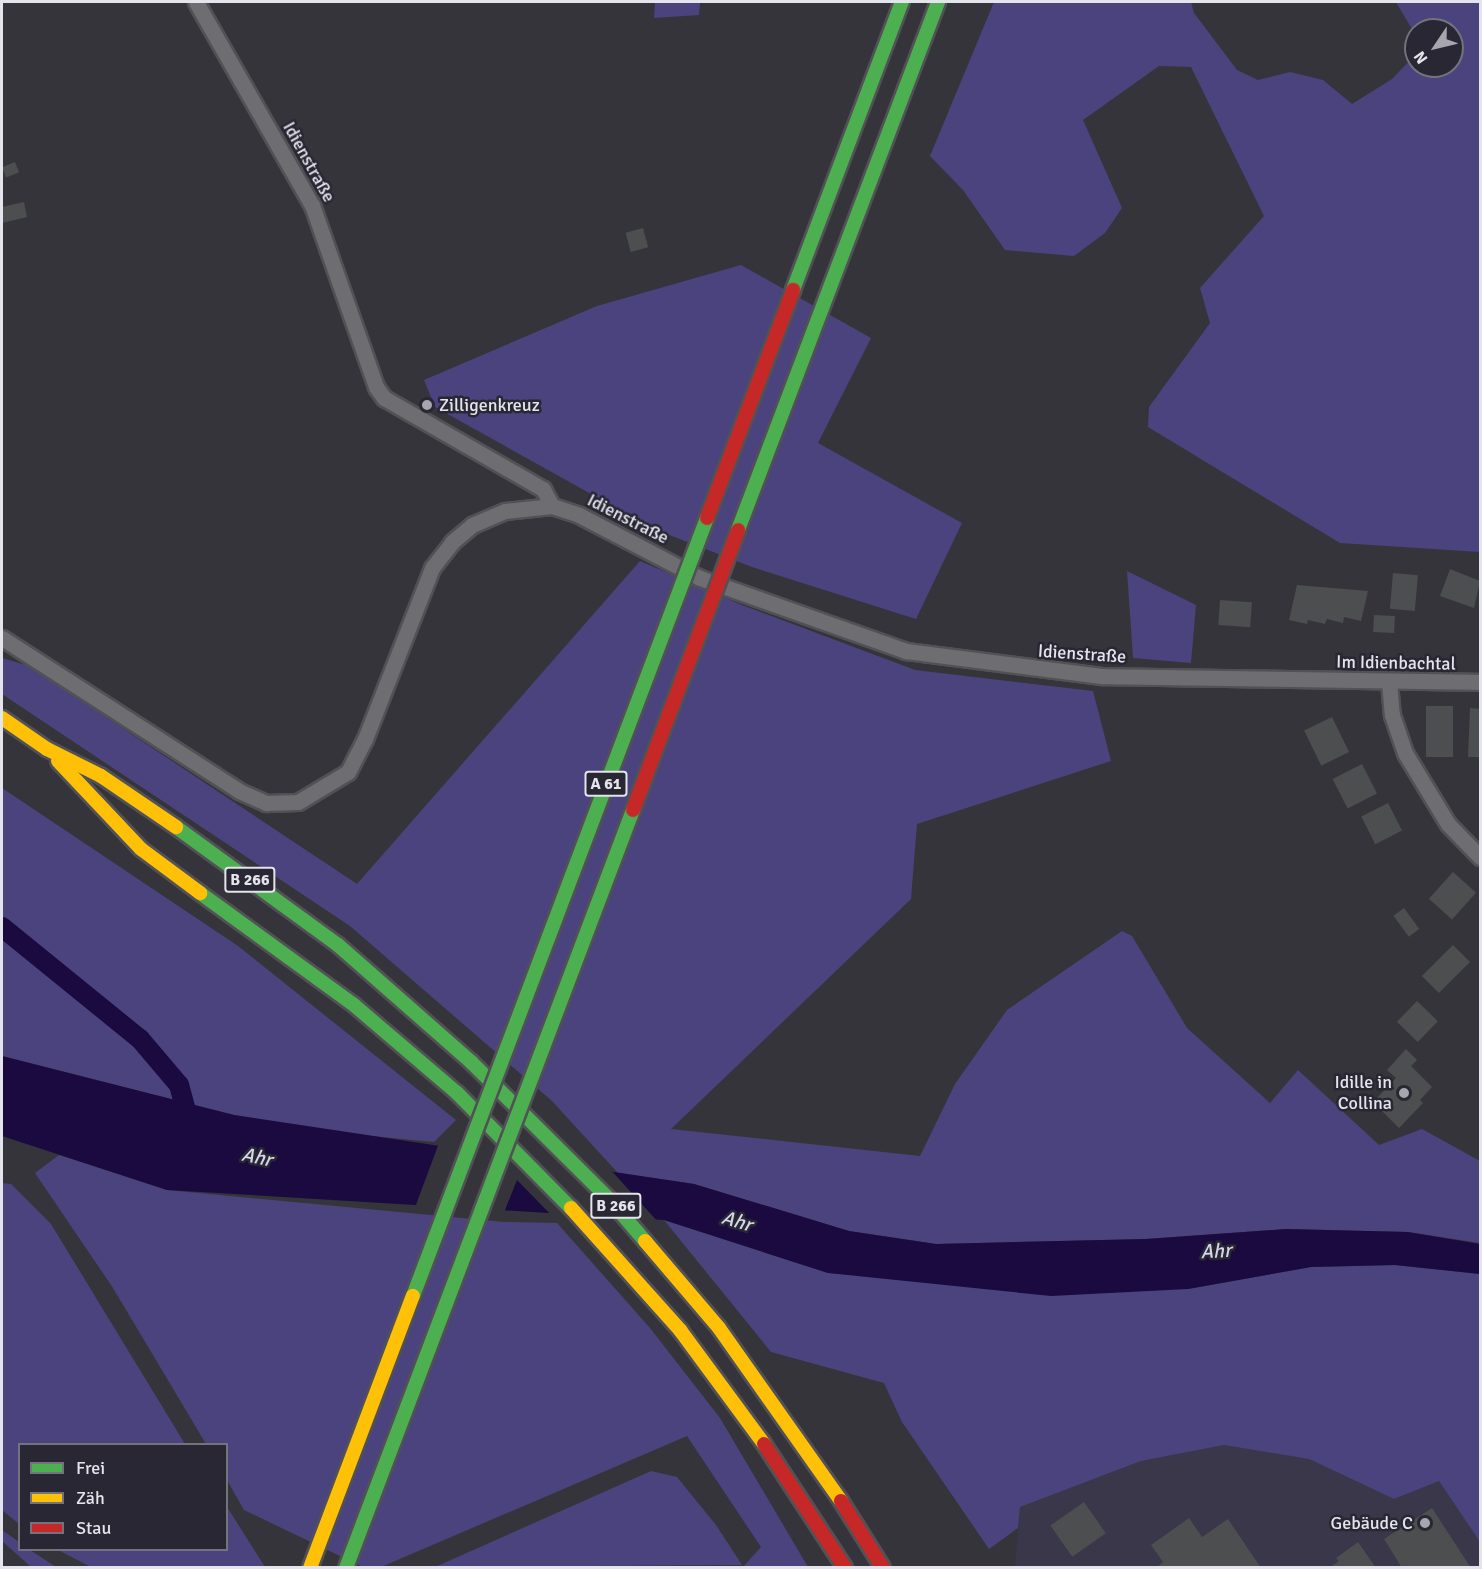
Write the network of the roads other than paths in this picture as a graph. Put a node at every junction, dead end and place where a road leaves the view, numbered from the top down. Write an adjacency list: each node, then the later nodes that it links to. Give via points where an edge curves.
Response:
1 (196, 2): 4 (street, Idienstraße, via 312,205 380,392 394,406 543,489)
2 (902, 2): 12 (highway, A 61, bridge)
3 (938, 2): 13 (highway, A 61, bridge)
4 (552, 506): 5 (street, via 505,510 472,525 452,542 432,568 365,739 348,772 298,802 266,803 239,790); 6 (street, Idienstraße, via 579,515 700,578 906,651 1101,676)
5 (2, 638)
6 (1311, 681): 7 (street, Im Idienbachtal)
7 (1389, 682): 8 (street, Im Idienbachtal); 11 (street, via 1392,715 1405,753 1448,824)
8 (1480, 682)
9 (2, 718): 10 (highway, B 266)
10 (47, 749): 14 (highway, B 266, bridge, via 141,849 316,975 404,1046 581,1217 680,1330 734,1399); 15 (highway, B 266, bridge, via 101,776 338,945 438,1032 610,1200 719,1328 772,1399)
11 (1480, 857)
12 (310, 1568)
13 (346, 1568)
14 (845, 1568)
15 (883, 1568)

